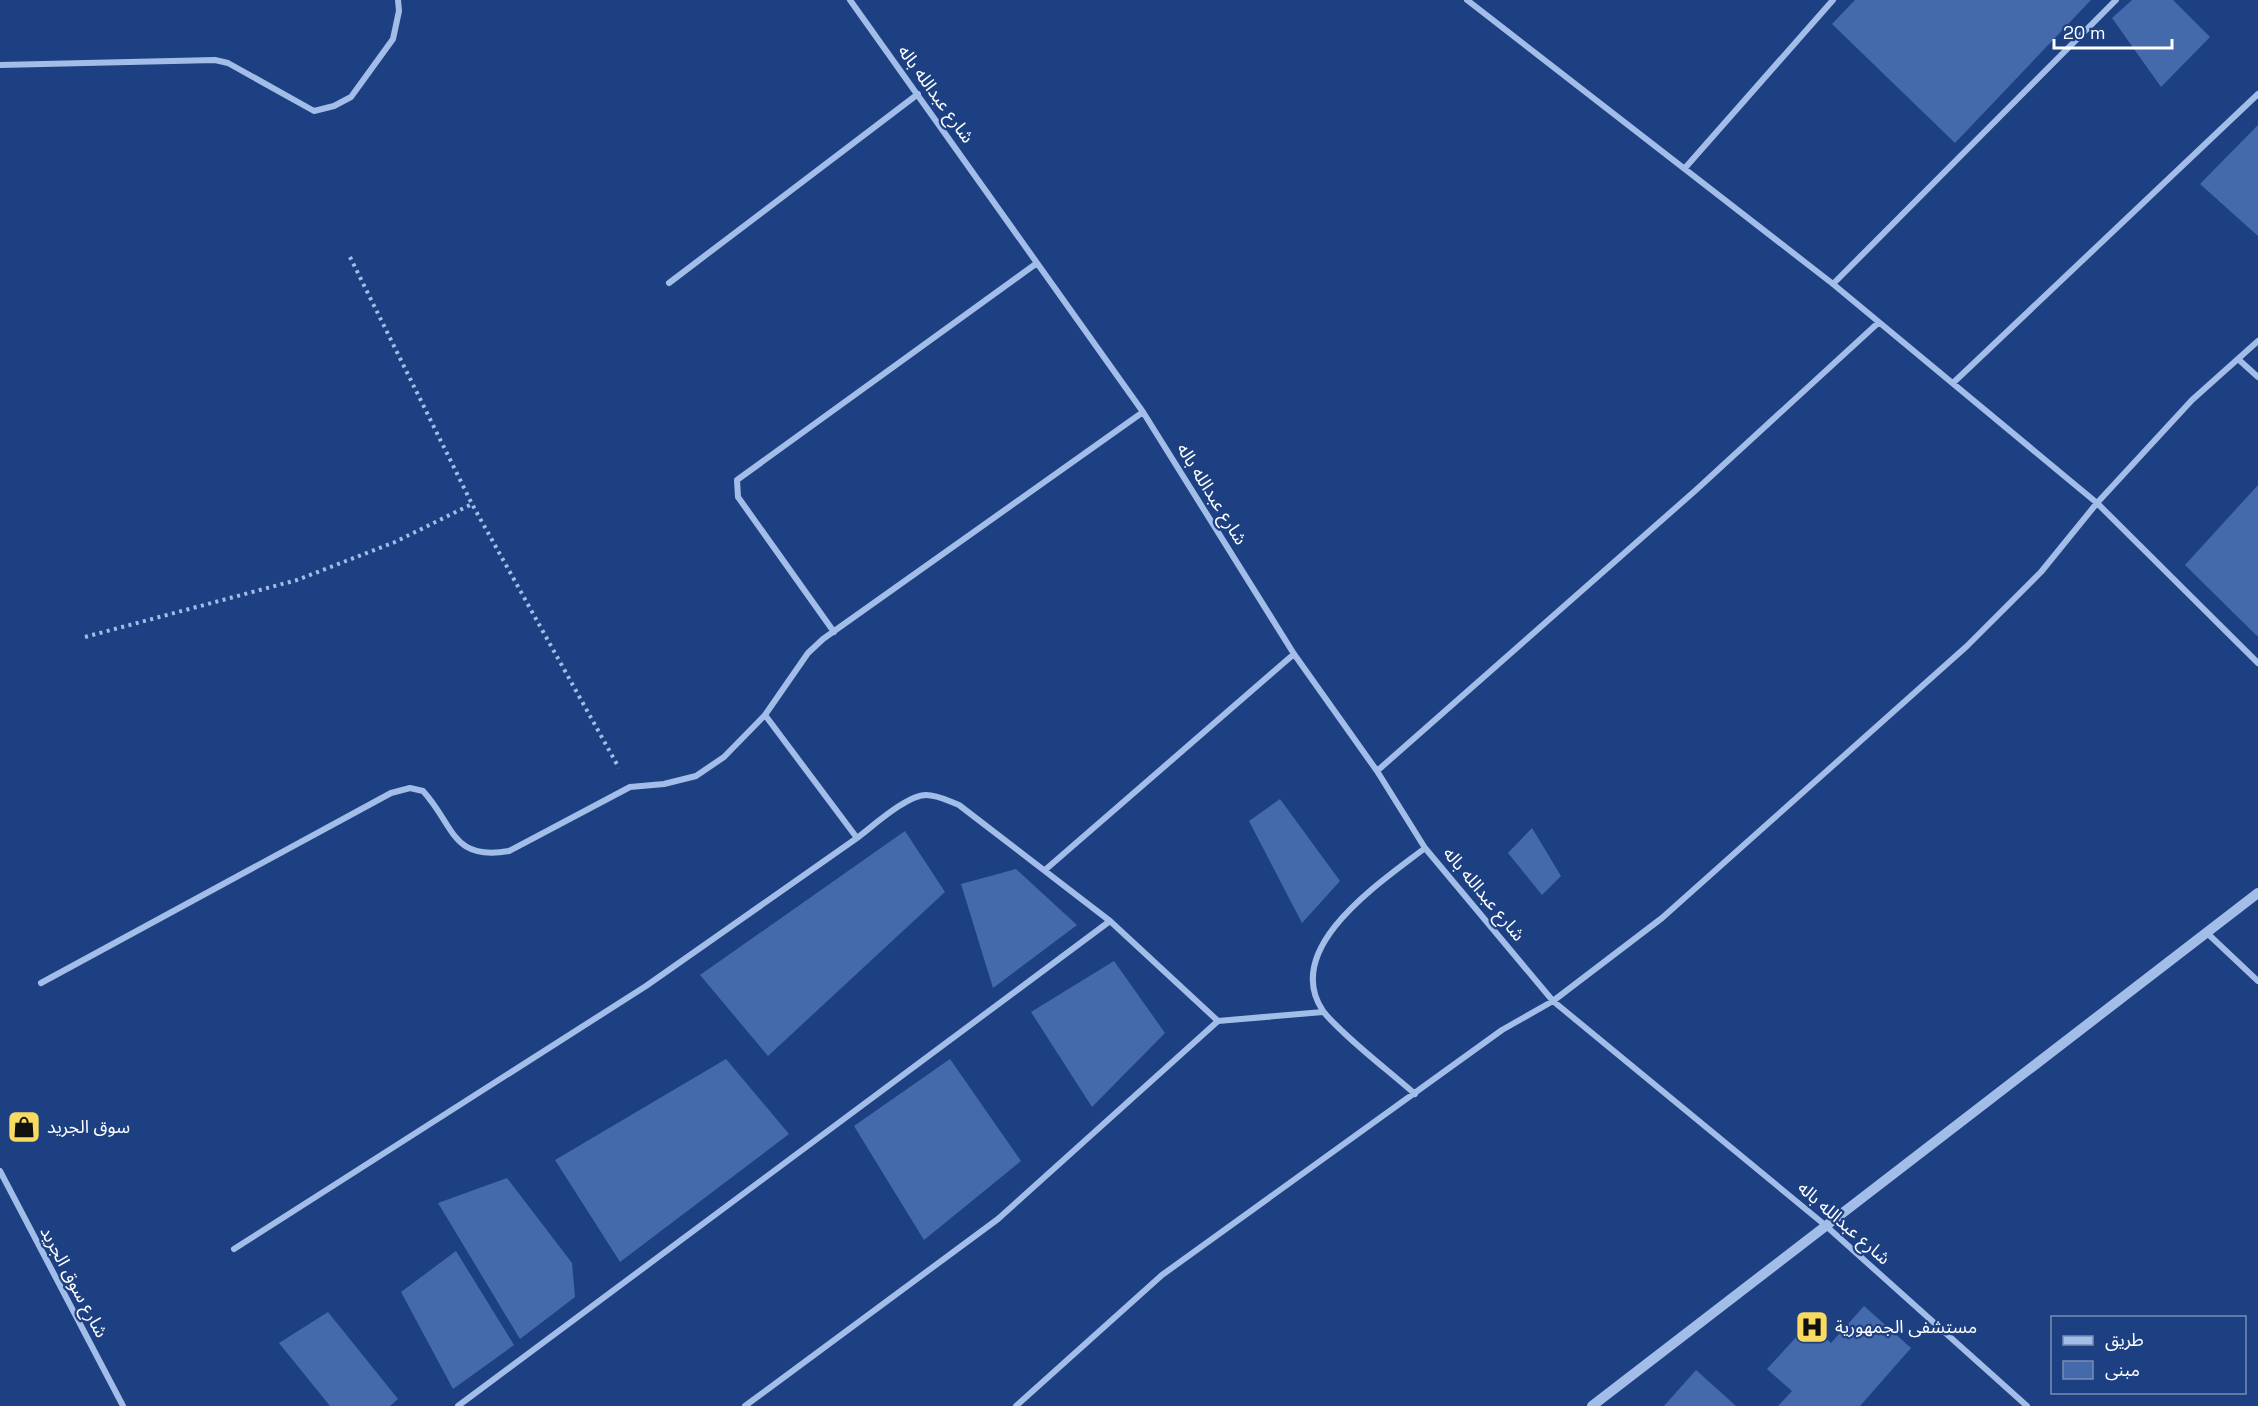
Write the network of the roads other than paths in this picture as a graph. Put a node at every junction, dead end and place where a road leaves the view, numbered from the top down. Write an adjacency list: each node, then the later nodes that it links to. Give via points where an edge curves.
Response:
1 (398, 0): 6 (street, via 393,39 351,97 314,111 228,63 215,60)
2 (849, 0): 7 (street, شارع عبدالله باله)
3 (1467, 0): 9 (street)
4 (1833, 0): 9 (street)
5 (2116, 0): 12 (street)
6 (0, 65)
7 (918, 94): 10 (street, شارع عبدالله باله); 11 (street)
8 (2258, 94): 17 (street)
9 (1685, 168): 12 (street)
10 (1037, 263): 18 (street, شارع عبدالله باله); 20 (street, via 737,480 738,497)
11 (669, 283)
12 (1833, 284): 13 (street)
13 (1878, 322): 17 (street); 24 (street, via 1696,490)
14 (2258, 341): 15 (street)
15 (2238, 359): 16 (street); 19 (street, via 2192,400)
16 (2258, 377)
17 (1953, 383): 19 (street)
18 (1143, 412): 20 (street); 21 (street, شارع عبدالله باله)
19 (2097, 503): 22 (street); 33 (street, via 2041,572 1967,646 1662,918)
20 (834, 632): 23 (street, via 808,652)
21 (1294, 654): 24 (street, شارع عبدالله باله); 27 (street)
22 (2256, 658)
23 (765, 716): 25 (street); 32 (street, via 724,756 696,776 630,787 509,851 488,855 460,844 423,791 410,788 391,793)
24 (1377, 771): 26 (street, شارع عبدالله باله)
25 (857, 838): 27 (street, via 913,798 934,796 959,805); 39 (street, via 646,986)
26 (1425, 848): 33 (street, شارع عبدالله باله); 34 (street, via 1335,923 1314,970 1314,991)
27 (1045, 870): 29 (street)
28 (2258, 893): 30 (street)
29 (1110, 921): 35 (street); 41 (street)
30 (2207, 933): 31 (street); 38 (street)
31 (2258, 981)
32 (41, 984)
33 (1553, 1001): 36 (street, via 1502,1030); 38 (street, شارع عبدالله باله)
34 (1323, 1011): 35 (street); 36 (street)
35 (1218, 1021): 42 (street, via 998,1219)
36 (1415, 1094): 43 (street, via 1162,1275)
37 (0, 1171): 40 (street, شارع سوق الجريد)
38 (1825, 1225): 44 (street); 45 (street, شارع عبدالله باله)
39 (234, 1249)
40 (123, 1406)
41 (458, 1406)
42 (745, 1406)
43 (1016, 1406)
44 (1592, 1406)
45 (2027, 1406)

